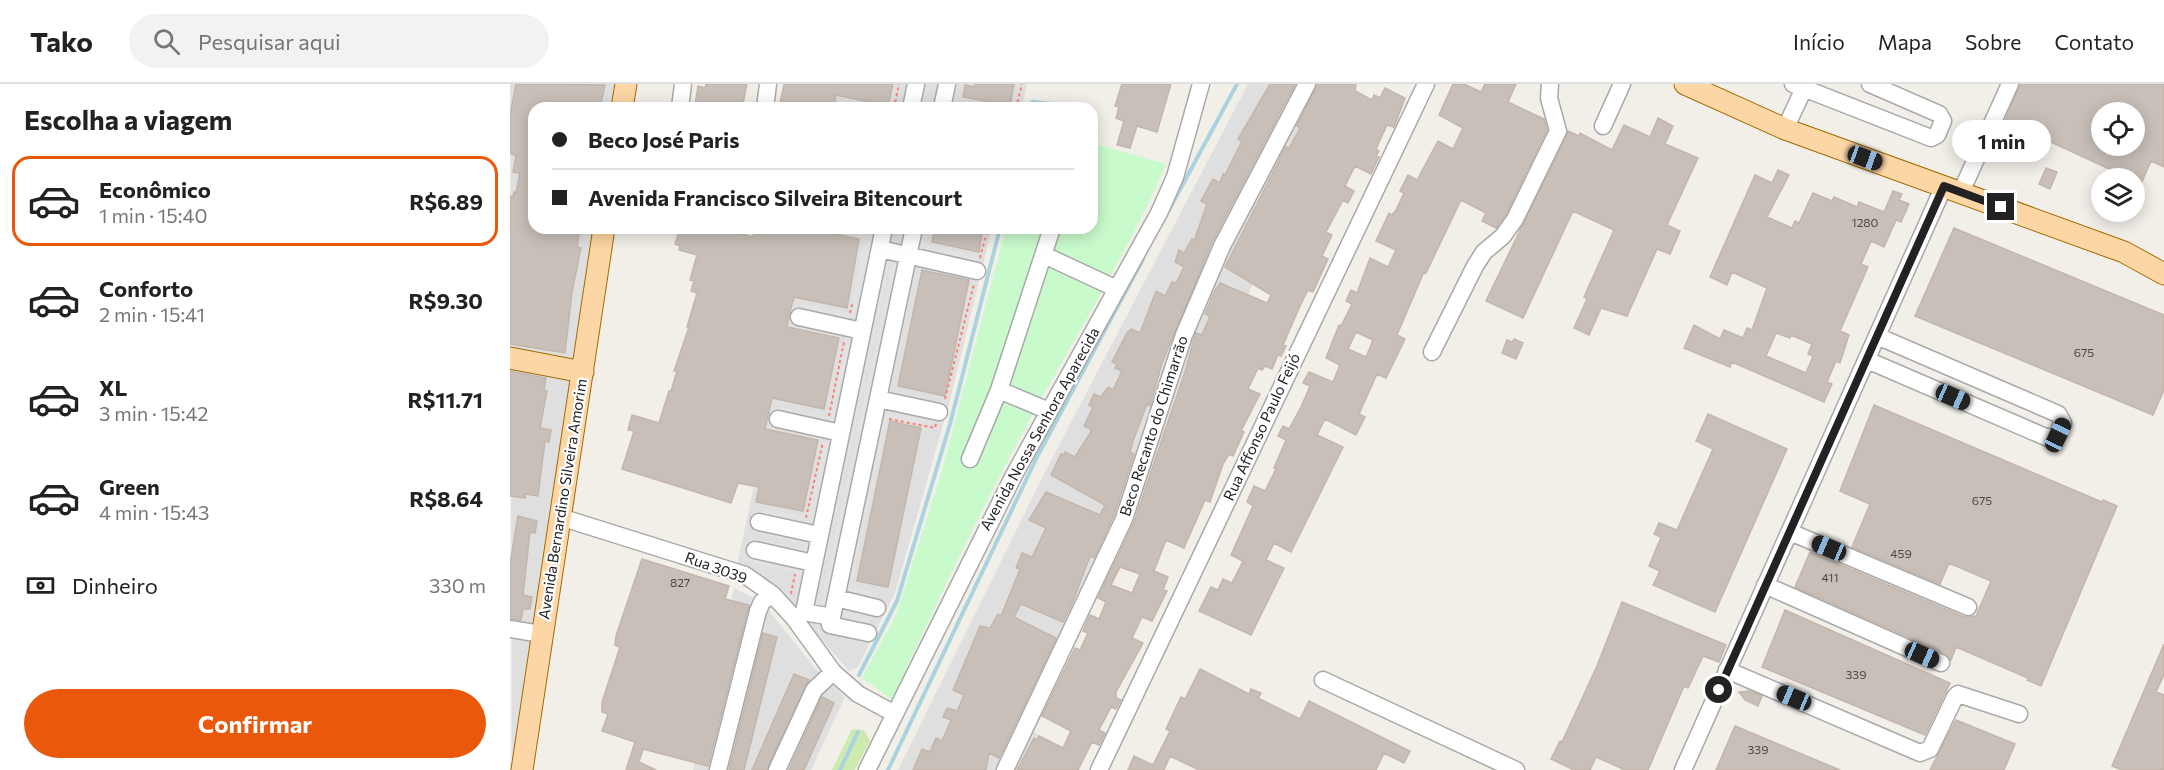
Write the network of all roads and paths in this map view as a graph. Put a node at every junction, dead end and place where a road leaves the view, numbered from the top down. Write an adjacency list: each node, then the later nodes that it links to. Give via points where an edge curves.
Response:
1 (626, 84): 17 (main road)
2 (683, 84): 18 (street)
3 (768, 84): 19 (street)
4 (899, 84): 20 (path)
5 (916, 84): 21 (street)
6 (947, 84): 22 (street)
7 (1022, 84): 23 (path)
8 (1201, 84): 37 (street, Avenida Nossa Senhora Aparecida, via 1175,177)
9 (1307, 84): 80 (street, Beco Recanto do Chimarrão, via 1222,246 1184,335 1124,519)
10 (1426, 84): 81 (street, Rua Affonso Paulo Feijó)
11 (1550, 84): 42 (street, via 1549,98 1558,131 1515,219 1475,266)
12 (1622, 84): 24 (street)
13 (1685, 84): 25 (main road)
14 (1870, 84): 16 (street, via 1939,114 1943,121 1937,135 1931,138)
15 (2010, 84): 26 (street)
16 (1801, 85): 25 (street)
17 (623, 102)
18 (681, 102)
19 (766, 102)
20 (895, 102)
21 (912, 102)
22 (943, 102)
23 (1018, 102)
24 (1603, 126)
25 (1785, 129): 26 (main road)
26 (1952, 189): 36 (main road, via 2124,252); 41 (street)
27 (603, 234): 45 (main road, Avenida Bernardino Silveira Amorim)
28 (880, 234): 32 (street)
29 (913, 234): 34 (street)
30 (986, 234): 35 (path)
31 (1050, 234): 33 (street)
32 (880, 249): 34 (street); 40 (street)
33 (1044, 255): 37 (street); 46 (street)
34 (908, 256): 35 (street); 47 (street)
35 (976, 271): 49 (path, via 947,399 942,398)
36 (2164, 274)
37 (1117, 289): 48 (street, Avenida Nossa Senhora Aparecida)
38 (854, 295): 40 (path)
39 (799, 317): 40 (street)
40 (854, 329): 52 (street); 52 (path)
41 (1877, 336): 44 (street); 44 (street, via 2058,414 2063,423 2058,435 2049,438)
42 (1432, 352)
43 (510, 358): 45 (main road)
44 (1867, 360): 56 (street)
45 (583, 372): 54 (main road, Avenida Bernardino Silveira Amorim)
46 (999, 390): 48 (street); 53 (street)
47 (878, 399): 49 (street); 63 (street)
48 (1050, 411): 74 (street, Avenida Nossa Senhora Aparecida, via 969,561)
49 (939, 412): 51 (path, via 935,428)
50 (778, 419): 52 (street)
51 (889, 419)
52 (833, 431): 57 (street); 57 (path)
53 (970, 459)
54 (560, 517): 61 (street, Rua 3039, via 745,575); 69 (main road, Avenida Bernardino Silveira Amorim)
55 (759, 522): 57 (street)
56 (1790, 532): 60 (street); 64 (street)
57 (811, 533): 59 (street)
58 (755, 550): 59 (street)
59 (806, 561): 62 (path); 66 (street, via 804,612)
60 (1765, 585): 70 (street); 71 (street)
61 (772, 594): 72 (street, Rua 3039); 77 (street, via 758,611)
62 (790, 594)
63 (836, 598): 65 (street); 66 (street)
64 (1968, 607)
65 (877, 608)
66 (832, 617): 68 (street, via 830,625)
67 (510, 629): 69 (street)
68 (868, 633)
69 (541, 634): 76 (main road, Avenida Bernardino Silveira Amorim)
70 (1941, 663)
71 (1727, 670): 75 (street, via 1920,753 1930,749 1954,697 1959,694); 83 (street)
72 (833, 672): 74 (street, Rua 3039, via 858,694); 78 (street, via 814,690)
73 (1323, 680): 82 (street)
74 (895, 714): 79 (street, Avenida Nossa Senhora Aparecida)
75 (2019, 714)
76 (522, 770)
77 (718, 770)
78 (777, 770)
79 (867, 770)
80 (1005, 770)
81 (1099, 770)
82 (1516, 770)
83 (1683, 770)

